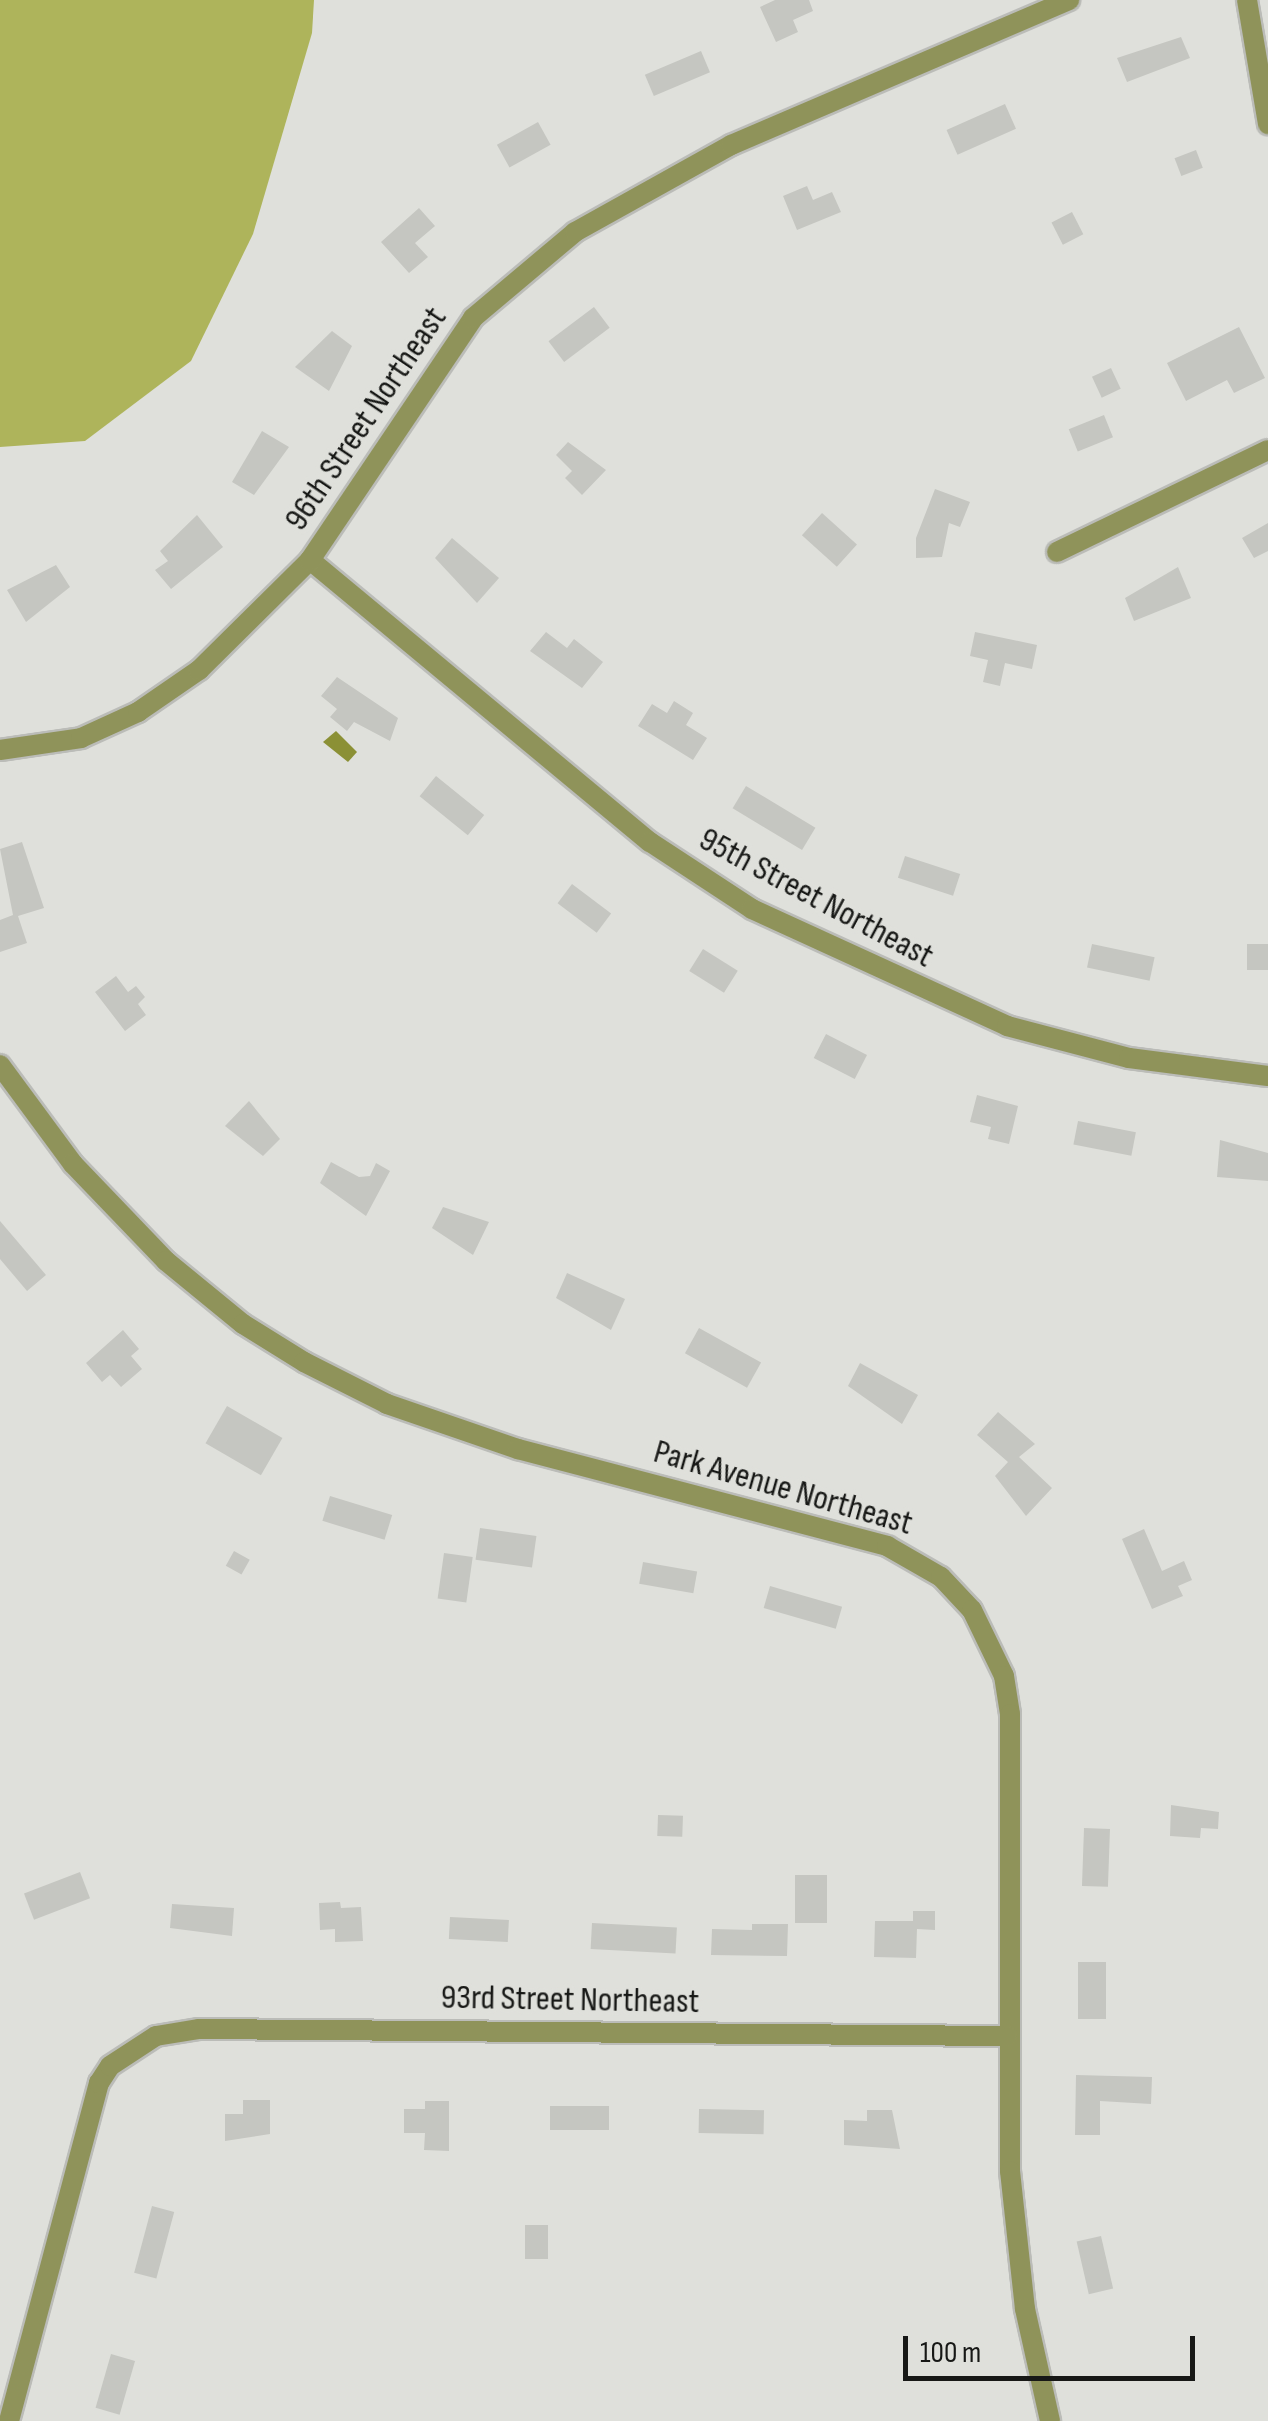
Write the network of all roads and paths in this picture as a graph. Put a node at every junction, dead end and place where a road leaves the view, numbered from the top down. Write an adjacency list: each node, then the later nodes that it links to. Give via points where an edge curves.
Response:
1 (1069, 0): 6 (street, 96th Street Northeast, via 731,144 545,253 444,353)
2 (1247, 0): 3 (street)
3 (1268, 124)
4 (1268, 450): 5 (street)
5 (1057, 552)
6 (310, 560): 7 (street, 96th Street Northeast, via 165,696 81,738); 9 (street, 95th Street Northeast, via 650,842 786,927 1007,1026 1129,1058)
7 (0, 750)
8 (0, 1065): 10 (street, Park Avenue Northeast, via 73,1164 182,1276 243,1324 330,1377 518,1448 887,1546 950,1584 990,1641 1010,1714)
9 (1268, 1076)
10 (1007, 2036): 11 (street, 93rd Street Northeast, via 199,2029 136,2046 98,2083); 12 (street, Park Avenue Northeast, via 1014,2226)
11 (9, 2421)
12 (1050, 2421)

